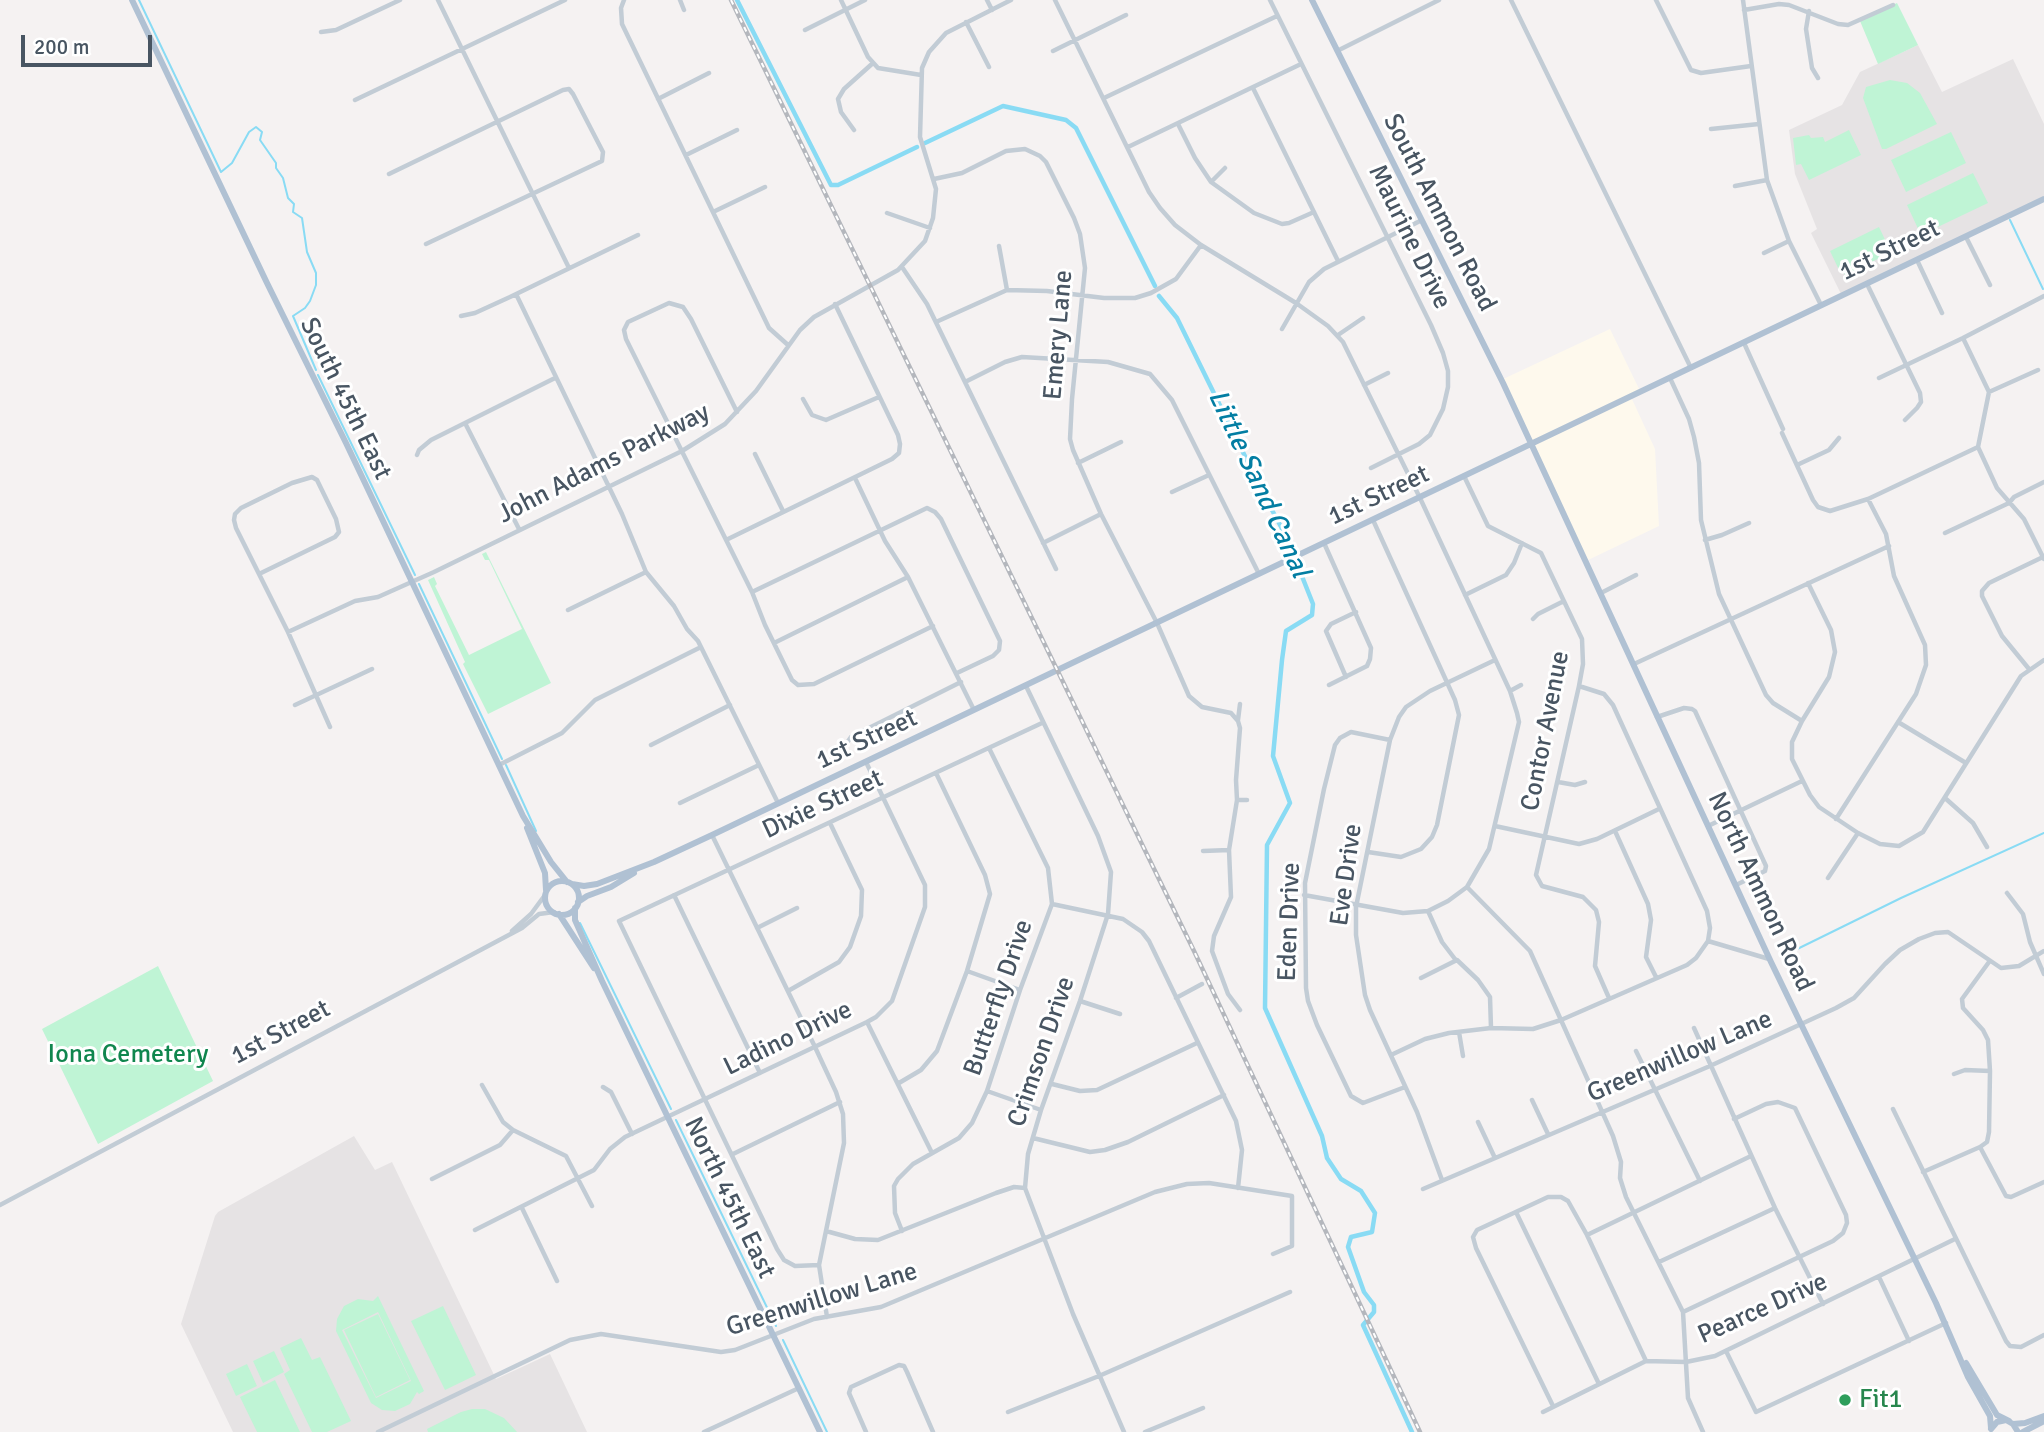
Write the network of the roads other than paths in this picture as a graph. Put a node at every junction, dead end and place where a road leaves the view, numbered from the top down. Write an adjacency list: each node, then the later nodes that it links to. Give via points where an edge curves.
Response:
1 (132, 0): 152 (main road, South 45th East)
2 (400, 0): 28 (street, via 336,30)
3 (438, 0): 30 (street)
4 (565, 0): 30 (street)
5 (624, 0): 42 (street, via 622,24)
6 (680, 0): 19 (street)
7 (841, 0): 20 (street)
8 (865, 0): 20 (street)
9 (987, 0): 21 (street)
10 (1011, 0): 21 (street, John Adams Parkway)
11 (1055, 0): 29 (street)
12 (1270, 0): 25 (street, Maurine Drive)
13 (1312, 0): 32 (main road, South Ammon Road)
14 (1439, 0): 32 (street)
15 (1511, 0): 98 (street)
16 (1656, 0): 35 (street, via 1691,69)
17 (1743, 0): 22 (street)
18 (1894, 5): 23 (street, via 1849,25)
19 (684, 10)
20 (846, 10): 27 (street); 33 (street)
21 (992, 10): 26 (street, John Adams Parkway)
22 (1744, 10): 23 (street, via 1779,5); 35 (street)
23 (1809, 11): 39 (street, via 1806,29)
24 (1126, 15): 29 (street)
25 (1277, 16): 34 (street, Maurine Drive); 41 (street)
26 (966, 22): 36 (street); 38 (street, John Adams Parkway, via 936,41)
27 (805, 30)
28 (321, 32)
29 (1075, 40): 31 (street); 41 (street)
30 (462, 49): 43 (street); 44 (street)
31 (1053, 51)
32 (1337, 51): 64 (main road, South Ammon Road)
33 (873, 63): 38 (street, via 884,70); 49 (street, via 838,99)
34 (1301, 64): 40 (street); 68 (street, Maurine Drive)
35 (1751, 66): 46 (street)
36 (989, 67)
37 (709, 73): 42 (street)
38 (920, 75): 54 (street, John Adams Parkway, via 920,137)
39 (1818, 78)
40 (1253, 88): 45 (street); 62 (street)
41 (1104, 98): 50 (street)
42 (658, 99): 51 (street)
43 (355, 100)
44 (496, 122): 53 (street); 59 (street); 59 (street, via 563,90 572,91 604,156)
45 (1178, 124): 50 (street); 56 (street)
46 (1759, 124): 47 (street); 55 (street)
47 (1711, 129)
48 (737, 130): 51 (street)
49 (854, 130)
50 (1128, 147): 71 (street, via 1160,208)
51 (686, 155): 61 (street)
52 (1225, 168): 56 (street)
53 (390, 174)
54 (934, 179): 65 (street, John Adams Parkway, via 936,204); 82 (street, Emery Lane, via 962,173 1016,148 1040,156 1080,234)
55 (1766, 180): 57 (street); 69 (street)
56 (1211, 182): 62 (street, via 1275,223 1289,223)
57 (1735, 186)
58 (765, 187): 61 (street)
59 (532, 194): 70 (street); 77 (street)
60 (2044, 199): 67 (main road, 1st Street)
61 (713, 212): 95 (street, via 769,328)
62 (1314, 212): 75 (street)
63 (887, 213): 65 (street)
64 (1420, 221): 68 (street); 114 (main road, South Ammon Road)
65 (930, 228): 76 (street, John Adams Parkway)
66 (638, 235): 77 (street)
67 (1965, 236): 74 (main road, 1st Street); 79 (street)
68 (1387, 238): 75 (street); 119 (street, Maurine Drive, via 1448,371 1443,409 1430,435)
69 (1789, 241): 73 (street); 86 (street)
70 (426, 244)
71 (1201, 245): 82 (street, via 1175,279 1151,293 1135,298); 84 (street)
72 (999, 246): 80 (street)
73 (1764, 253)
74 (1917, 260): 78 (main road, 1st Street); 87 (street)
75 (1338, 261): 84 (street, via 1309,282)
76 (902, 267): 85 (street, John Adams Parkway); 90 (street)
77 (569, 268): 81 (street)
78 (1867, 284): 86 (main road, 1st Street); 97 (street)
79 (1990, 285)
80 (1007, 290): 82 (street); 90 (street)
81 (516, 294): 88 (street); 101 (street)
82 (1083, 296): 96 (street, Emery Lane)
83 (2044, 296): 93 (street)
84 (1296, 303): 91 (street); 92 (street)
85 (835, 304): 95 (street, John Adams Parkway, via 814,317); 107 (street)
86 (1821, 305): 94 (main road, 1st Street)
87 (1942, 313)
88 (461, 316)
89 (1363, 318): 92 (street)
90 (936, 321): 104 (street)
91 (1282, 329)
92 (1338, 335): 105 (street)
93 (1964, 338): 97 (street); 106 (street)
94 (1744, 343): 98 (main road, 1st Street); 121 (street)
95 (789, 345): 109 (street, John Adams Parkway)
96 (1075, 361): 104 (street, via 1022,357); 120 (street, Emery Lane, via 1070,439); 123 (street, via 1108,362 1150,374 1172,400)
97 (1906, 366): 102 (street); 110 (street, via 1921,397)
98 (1691, 368): 103 (main road, 1st Street)
99 (2038, 370): 106 (street)
100 (1388, 373): 105 (street)
101 (555, 378): 111 (street); 127 (street)
102 (1879, 378)
103 (1670, 379): 114 (main road, 1st Street); 140 (street, via 1695,437)
104 (965, 382): 141 (street)
105 (1364, 385): 119 (street)
106 (1989, 392): 115 (street)
107 (878, 397): 108 (street, via 826,420 812,415); 125 (street, via 898,435 899,453)
108 (803, 399)
109 (737, 412): 116 (street, John Adams Parkway); 116 (street, via 683,307 669,303 628,322 626,339)
110 (1905, 420)
111 (466, 423): 118 (street, via 430,440); 136 (street)
112 (1839, 438): 121 (street, via 1829,450)
113 (1121, 442): 120 (street)
114 (1531, 444): 124 (main road, 1st Street); 155 (main road, North Ammon Road)
115 (1978, 447): 130 (street); 131 (street)
116 (681, 451): 127 (street, John Adams Parkway); 139 (street)
117 (755, 454): 132 (street)
118 (417, 455)
119 (1399, 455): 122 (street, Maurine Drive); 129 (street)
120 (1078, 463): 133 (street, Emery Lane)
121 (1797, 465): 130 (street, via 1816,504 1830,511)
122 (1371, 468)
123 (1209, 475): 128 (street); 149 (street)
124 (1464, 476): 129 (main road, 1st Street); 143 (street, Contor Avenue, via 1488,526)
125 (855, 478): 132 (street); 137 (street)
126 (2044, 482): 131 (street)
127 (608, 487): 136 (street, John Adams Parkway); 147 (street)
128 (1172, 492)
129 (1420, 498): 134 (main road, 1st Street); 156 (street)
130 (1868, 499): 144 (street)
131 (2009, 503): 138 (street); 145 (street, via 2024,519)
132 (783, 511): 139 (street)
133 (1101, 514): 141 (street); 162 (street, Emery Lane)
134 (1373, 520): 142 (main road, 1st Street); 175 (street)
135 (1749, 523): 140 (street)
136 (519, 529): 152 (street, John Adams Parkway)
137 (880, 530): 151 (street); 154 (street); 172 (street, via 927,508 941,519 1000,641 993,656)
138 (1945, 533)
139 (726, 540): 154 (street)
140 (1705, 540): 161 (street)
141 (1043, 543): 146 (street)
142 (1324, 543): 149 (main road, 1st Street); 159 (street)
143 (1522, 543): 156 (street, via 1506,575); 157 (street, Contor Avenue, via 1541,553)
144 (1889, 546): 153 (street); 189 (street, via 1894,576 1927,653 1916,694)
145 (2044, 557): 171 (street, via 1989,583 1982,591 2002,636)
146 (1056, 569)
147 (646, 572): 158 (street); 166 (street)
148 (259, 574): 148 (street, via 236,528 235,514 312,477 339,532); 164 (street)
149 (1259, 574): 162 (main road, 1st Street)
150 (1636, 575): 155 (street)
151 (908, 577): 163 (street); 165 (street)
152 (411, 583): 164 (street, John Adams Parkway, via 355,601); 198 (main road, South 45th East)
153 (1808, 583): 161 (street); 188 (street, via 1831,630 1835,652 1829,677)
154 (752, 592): 165 (street)
155 (1601, 593): 169 (main road, North Ammon Road)
156 (1465, 595): 167 (street)
157 (1564, 601): 160 (street); 179 (street, Contor Avenue, via 1583,639)
158 (568, 610)
159 (1356, 612): 173 (street, via 1370,642 1370,659 1367,666); 173 (street, via 1326,631)
160 (1533, 619)
161 (1730, 619): 169 (street); 188 (street, via 1766,695)
162 (1157, 623): 178 (main road, 1st Street); 187 (street, Emery Lane, via 1189,696 1202,707 1231,713)
163 (933, 626): 165 (street, via 814,684 799,685); 172 (street)
164 (288, 632): 181 (street)
165 (774, 643)
166 (701, 647): 184 (street); 198 (street, via 594,699 562,733)
167 (1495, 660): 175 (street, Eve Drive); 180 (street)
168 (2044, 660): 171 (street)
169 (1634, 664): 186 (main road, North Ammon Road)
170 (372, 669): 181 (street)
171 (2029, 669): 197 (street)
172 (957, 673): 174 (street)
173 (1346, 677): 176 (street)
174 (961, 682): 185 (street); 194 (street, via 850,737)
175 (1448, 682): 192 (street, Eve Drive, via 1406,707); 224 (street, via 1459,715 1435,832 1412,854 1390,857)
176 (1329, 685)
177 (1521, 685): 180 (street)
178 (1026, 686): 185 (main road, 1st Street); 190 (street, Crimson Drive)
179 (1579, 686): 202 (street, Contor Avenue); 210 (street, via 1604,694 1613,705)
180 (1510, 691): 215 (street, via 1519,722)
181 (316, 695): 183 (street); 191 (street)
182 (1240, 704): 187 (street)
183 (295, 705)
184 (730, 705): 193 (street); 199 (street)
185 (974, 711): 196 (main road, 1st Street)
186 (1657, 717): 211 (street, via 1684,708 1695,711); 216 (main road, North Ammon Road)
187 (1238, 721): 206 (street)
188 (1802, 721): 201 (street, via 1791,750)
189 (1898, 722): 197 (street); 213 (street)
190 (1042, 723): 195 (street, Dixie Street); 241 (street, Crimson Drive, via 1105,851 1111,872)
191 (330, 727)
192 (1390, 740): 224 (street, Eve Drive); 234 (street, Eden Drive, via 1351,732 1335,745)
193 (651, 745)
194 (844, 747)
195 (989, 748): 200 (street, Dixie Street); 235 (street, Butterfly Drive, via 1048,868)
196 (866, 762): 204 (street, Ladino Drive); 209 (main road, 1st Street)
197 (1966, 763): 205 (street)
198 (499, 765): 212 (main road, South 45th East)
199 (759, 765): 208 (street); 209 (street)
200 (936, 773): 204 (street, Dixie Street); 252 (street, via 989,887 987,911)
201 (1802, 781): 211 (street); 213 (street, via 1819,807)
202 (1558, 782): 203 (street); 220 (street, Contor Avenue)
203 (1585, 782)
204 (883, 797): 214 (street, Dixie Street); 266 (street, Ladino Drive, via 926,896 892,1001)
205 (1945, 798): 218 (street, via 1923,832 1899,846 1880,844); 221 (street, via 1973,823)
206 (1237, 800): 207 (street); 222 (street)
207 (1247, 800)
208 (681, 803)
209 (779, 804): 219 (main road, 1st Street)
210 (1659, 809): 217 (street); 244 (street, via 1707,911)
211 (1740, 810): 216 (street); 229 (street, via 1766,866 1765,871)
212 (523, 816): 228 (main road, South 45th East); 231 (main road, South 45th East, via 545,873)
213 (1836, 819): 218 (street)
214 (830, 822): 226 (street, Dixie Street); 259 (street, via 862,890 861,916 850,947 838,962)
215 (1495, 826): 220 (street); 230 (street, via 1485,857)
216 (1708, 826): 229 (main road, North Ammon Road)
217 (1615, 831): 220 (street, via 1579,844); 254 (street, via 1648,904 1651,920 1646,957)
218 (1858, 833): 227 (street)
219 (712, 835): 225 (main road, 1st Street); 226 (street)
220 (1545, 836): 261 (street, Contor Avenue, via 1537,879 1542,886 1583,897 1596,910 1595,966)
221 (1987, 847)
222 (1229, 850): 223 (street); 263 (street, via 1231,897 1212,951 1228,994)
223 (1203, 851)
224 (1367, 852): 237 (street, Eve Drive)
225 (654, 862): 228 (main road, via 592,885); 236 (main road)
226 (729, 870): 233 (street, Dixie Street); 242 (street)
227 (1828, 878)
228 (569, 883): 231 (main road, via 556,882); 236 (main road, via 578,893)
229 (1735, 886): 250 (main road, North Ammon Road)
230 (1467, 887): 239 (street); 247 (street)
231 (546, 893): 240 (main road, via 546,904); 243 (street, 1st Street, via 531,914)
232 (2007, 893): 248 (street, via 2024,914)
233 (674, 895): 278 (street); 288 (street, Dixie Street, via 619,920)
234 (1304, 895): 237 (street); 284 (street, Eden Drive, via 1308,1001 1346,1089 1363,1103)
235 (1052, 904): 241 (street); 258 (street, Butterfly Drive)
236 (577, 905): 240 (main road, via 570,912); 256 (main road, North 45th East, via 575,920)
237 (1356, 907): 239 (street); 274 (street, Eve Drive, via 1354,925 1366,995)
238 (797, 908): 242 (street)
239 (1428, 911): 249 (street)
240 (556, 913): 243 (street, 1st Street, via 539,914); 256 (main road, North 45th East)
241 (1108, 914): 260 (street, via 1142,932); 262 (street, Crimson Drive)
242 (757, 928): 259 (street)
243 (506, 935): 315 (street, 1st Street)
244 (1708, 941): 250 (street); 254 (street, via 1696,958)
245 (1539, 948): 247 (street)
246 (2044, 951): 248 (street)
247 (1531, 953): 265 (street)
248 (2036, 955): 251 (street, via 2019,966 2001,968); 253 (street)
249 (1455, 959): 255 (street); 268 (street, via 1490,997)
250 (1769, 959): 267 (main road, North Ammon Road)
251 (1989, 962): 267 (street, Greenwillow Lane, via 1948,932 1935,933 1900,950 1854,998); 277 (street, via 1962,999 1962,1008 1988,1040)
252 (967, 971): 258 (street); 280 (street, via 937,1051 921,1070)
253 (2044, 974)
254 (1656, 977): 261 (street)
255 (1421, 978)
256 (602, 981): 294 (main road, North 45th East)
257 (1202, 984): 260 (street)
258 (1020, 990): 286 (street, Butterfly Drive)
259 (788, 991): 272 (street)
260 (1176, 998): 271 (street)
261 (1609, 998): 265 (street)
262 (1080, 1001): 264 (street); 281 (street, Crimson Drive)
263 (1240, 1010)
264 (1120, 1014)
265 (1561, 1020): 268 (street, via 1533,1029); 293 (street)
266 (867, 1022): 272 (street, Ladino Drive); 280 (street)
267 (1801, 1025): 276 (street, Greenwillow Lane); 329 (main road, North Ammon Road)
268 (1491, 1028): 270 (street)
269 (1694, 1028): 276 (street)
270 (1459, 1032): 274 (street, via 1425,1039); 275 (street)
271 (1197, 1043): 281 (street, via 1097,1090); 287 (street)
272 (815, 1047): 278 (street, Ladino Drive); 290 (street)
273 (1636, 1051): 285 (street)
274 (1391, 1055): 284 (street, Eve Drive)
275 (1463, 1056)
276 (1710, 1066): 285 (street, Greenwillow Lane); 295 (street)
277 (1990, 1071): 279 (street); 301 (street, via 1989,1132)
278 (760, 1073): 288 (street, Ladino Drive)
279 (1955, 1074)
280 (899, 1083): 302 (street)
281 (1052, 1084): 292 (street, Crimson Drive)
282 (482, 1086): 297 (street, via 498,1115)
283 (603, 1087): 298 (street, via 611,1092)
284 (1405, 1087): 309 (street, Eve Drive)
285 (1655, 1088): 293 (street, Greenwillow Lane); 310 (street)
286 (987, 1091): 292 (street); 302 (street, Butterfly Drive, via 968,1129)
287 (1224, 1095): 300 (street, via 1105,1150 1090,1152); 313 (street, via 1241,1139)
288 (706, 1100): 294 (street, Ladino Drive); 303 (street)
289 (1532, 1100): 299 (street)
290 (840, 1102): 303 (street); 322 (street, via 844,1143)
291 (1893, 1109): 306 (street)
292 (1041, 1110): 300 (street, Crimson Drive)
293 (1601, 1112): 299 (street, Greenwillow Lane); 320 (street, via 1613,1135 1621,1162 1620,1178)
294 (669, 1118): 298 (street, Ladino Drive); 339 (main road, North 45th East)
295 (1734, 1119): 305 (street); 328 (street, via 1766,1104 1787,1104 1795,1108 1812,1142 1847,1223 1833,1241)
296 (1478, 1122): 304 (street)
297 (513, 1130): 307 (street, via 500,1145); 308 (street, via 566,1156)
298 (632, 1134): 308 (street, Ladino Drive, via 617,1142 599,1166)
299 (1548, 1134): 304 (street, Greenwillow Lane)
300 (1032, 1138): 312 (street, Crimson Drive)
301 (1980, 1147): 306 (street); 311 (street, via 2006,1196)
302 (932, 1153): 323 (street, Butterfly Drive, via 907,1169 894,1186 893,1203)
303 (733, 1154): 331 (street, via 784,1260 795,1266)
304 (1494, 1156): 309 (street, Greenwillow Lane)
305 (1751, 1156): 310 (street); 318 (street)
306 (1923, 1172): 326 (street)
307 (432, 1179)
308 (580, 1179): 316 (street); 317 (street, Ladino Drive)
309 (1442, 1180): 314 (street, Greenwillow Lane)
310 (1700, 1181): 320 (street)
311 (2044, 1182)
312 (1025, 1188): 323 (street, via 996,1193); 325 (street, Crimson Drive)
313 (1238, 1188): 325 (street, Greenwillow Lane, via 1198,1183 1173,1187); 327 (street, Greenwillow Lane, via 1292,1196 1292,1246)
314 (1423, 1189)
315 (0, 1205)
316 (592, 1206)
317 (522, 1208): 321 (street, Ladino Drive); 333 (street)
318 (1775, 1208): 328 (street); 330 (street)
319 (1516, 1212): 324 (street, via 1548,1197 1562,1197); 347 (street); 349 (street, via 1477,1230 1473,1237)
320 (1634, 1212): 324 (street); 330 (street)
321 (475, 1230)
322 (826, 1231): 323 (street, via 870,1241); 331 (street)
323 (902, 1231)
324 (1587, 1235): 344 (street)
325 (1044, 1239): 337 (street, Greenwillow Lane, via 881,1307); 346 (street, Crimson Drive)
326 (1955, 1239): 329 (street, Pearce Drive); 340 (street, via 2010,1346 2021,1347)
327 (1273, 1254)
328 (1799, 1257): 335 (street); 336 (street)
329 (1914, 1259): 332 (street, Pearce Drive); 338 (main road, North Ammon Road)
330 (1659, 1262): 336 (street)
331 (819, 1265): 337 (street)
332 (1879, 1277): 335 (street, Pearce Drive); 341 (street)
333 (557, 1281)
334 (1290, 1292): 346 (street)
335 (1824, 1304): 342 (street, Pearce Drive)
336 (1684, 1312): 345 (street)
337 (827, 1317): 339 (street, Greenwillow Lane)
338 (1945, 1323): 341 (street); 343 (main road, North Ammon Road)
339 (773, 1334): 348 (main road, North 45th East); 357 (street, Greenwillow Lane, via 721,1352 587,1335 557,1345)
340 (2044, 1335)
341 (1909, 1341): 342 (street, via 1756,1412)
342 (1726, 1351): 345 (street, Pearce Drive)
343 (1959, 1353): 355 (main road, North Ammon Road, via 1997,1415); 356 (main road, North Ammon Road, via 1990,1416)
344 (1646, 1361): 345 (street, Pearce Drive); 347 (street, Pearce Drive)
345 (1686, 1362): 364 (street, via 1688,1398)
346 (1099, 1376): 351 (street); 362 (street, Crimson Drive)
347 (1599, 1384): 349 (street, Pearce Drive)
348 (799, 1388): 358 (street); 359 (main road, North 45th East)
349 (1553, 1406): 352 (street, Pearce Drive)
350 (1203, 1408): 363 (street)
351 (1008, 1412)
352 (1543, 1412)
353 (2044, 1416): 355 (main road)
354 (2044, 1421): 365 (main road)
355 (2011, 1422): 356 (main road, via 1997,1422); 365 (main road, North Ammon Road)
356 (1990, 1430)
357 (378, 1432)
358 (704, 1432)
359 (820, 1432)
360 (866, 1432): 361 (street, via 849,1393 851,1387 904,1366)
361 (933, 1432)
362 (1124, 1432)
363 (1145, 1432)
364 (1703, 1432)
365 (2021, 1432)

